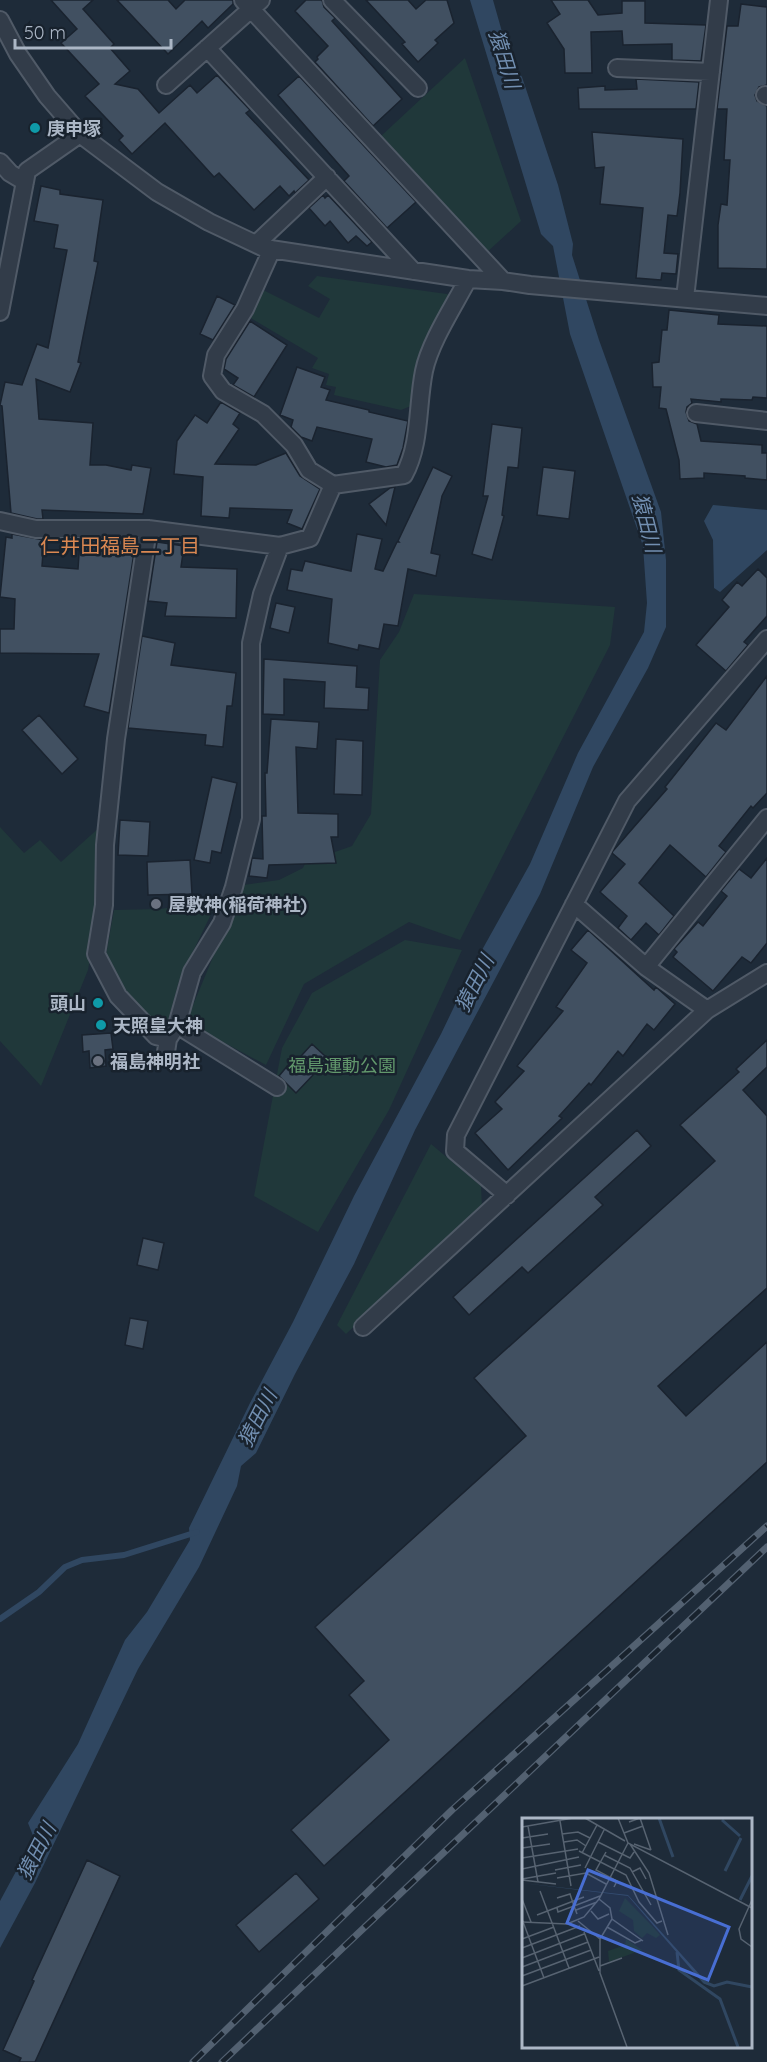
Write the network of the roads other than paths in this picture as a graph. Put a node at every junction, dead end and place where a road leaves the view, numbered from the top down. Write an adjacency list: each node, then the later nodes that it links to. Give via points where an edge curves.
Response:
1 (332, 0): 9 (street)
2 (719, 0): 7 (street)
3 (251, 3): 5 (street); 19 (street)
4 (0, 20): 10 (street, via 47,96)
5 (207, 48): 8 (street); 12 (street)
6 (617, 68): 7 (street)
7 (711, 72): 20 (street)
8 (166, 85)
9 (418, 88)
10 (80, 135): 13 (street, via 27,171); 16 (street, via 157,192)
11 (0, 162): 13 (street)
12 (327, 177): 16 (street); 17 (street)
13 (25, 182): 14 (street)
14 (17, 217): 15 (street); 22 (street)
15 (0, 232)
16 (264, 247): 17 (street); 25 (street, via 245,309 216,355 212,376 223,391 263,414 294,445 309,470)
17 (413, 271): 18 (street)
18 (468, 279): 19 (street); 25 (street, via 424,369 411,461 404,475)
19 (503, 281): 20 (street)
20 (685, 298): 21 (street)
21 (767, 306)
22 (0, 312)
23 (696, 413): 24 (street)
24 (767, 422)
25 (333, 485): 28 (street, via 310,538)
26 (0, 521): 27 (street, via 36,529)
27 (148, 529): 28 (street); 35 (street, via 116,739 105,845 104,905 96,954 118,996 156,1036)
28 (280, 546): 35 (street, via 262,594 251,643 251,819 222,923 192,972)
29 (767, 639): 31 (street, via 627,801)
30 (767, 818): 32 (street)
31 (574, 904): 32 (street); 37 (street, via 456,1135 455,1151)
32 (646, 967): 34 (street)
33 (767, 973): 34 (street)
34 (707, 1010): 37 (street)
35 (171, 1039): 36 (street)
36 (277, 1087)
37 (507, 1195): 38 (street)
38 (363, 1327)

